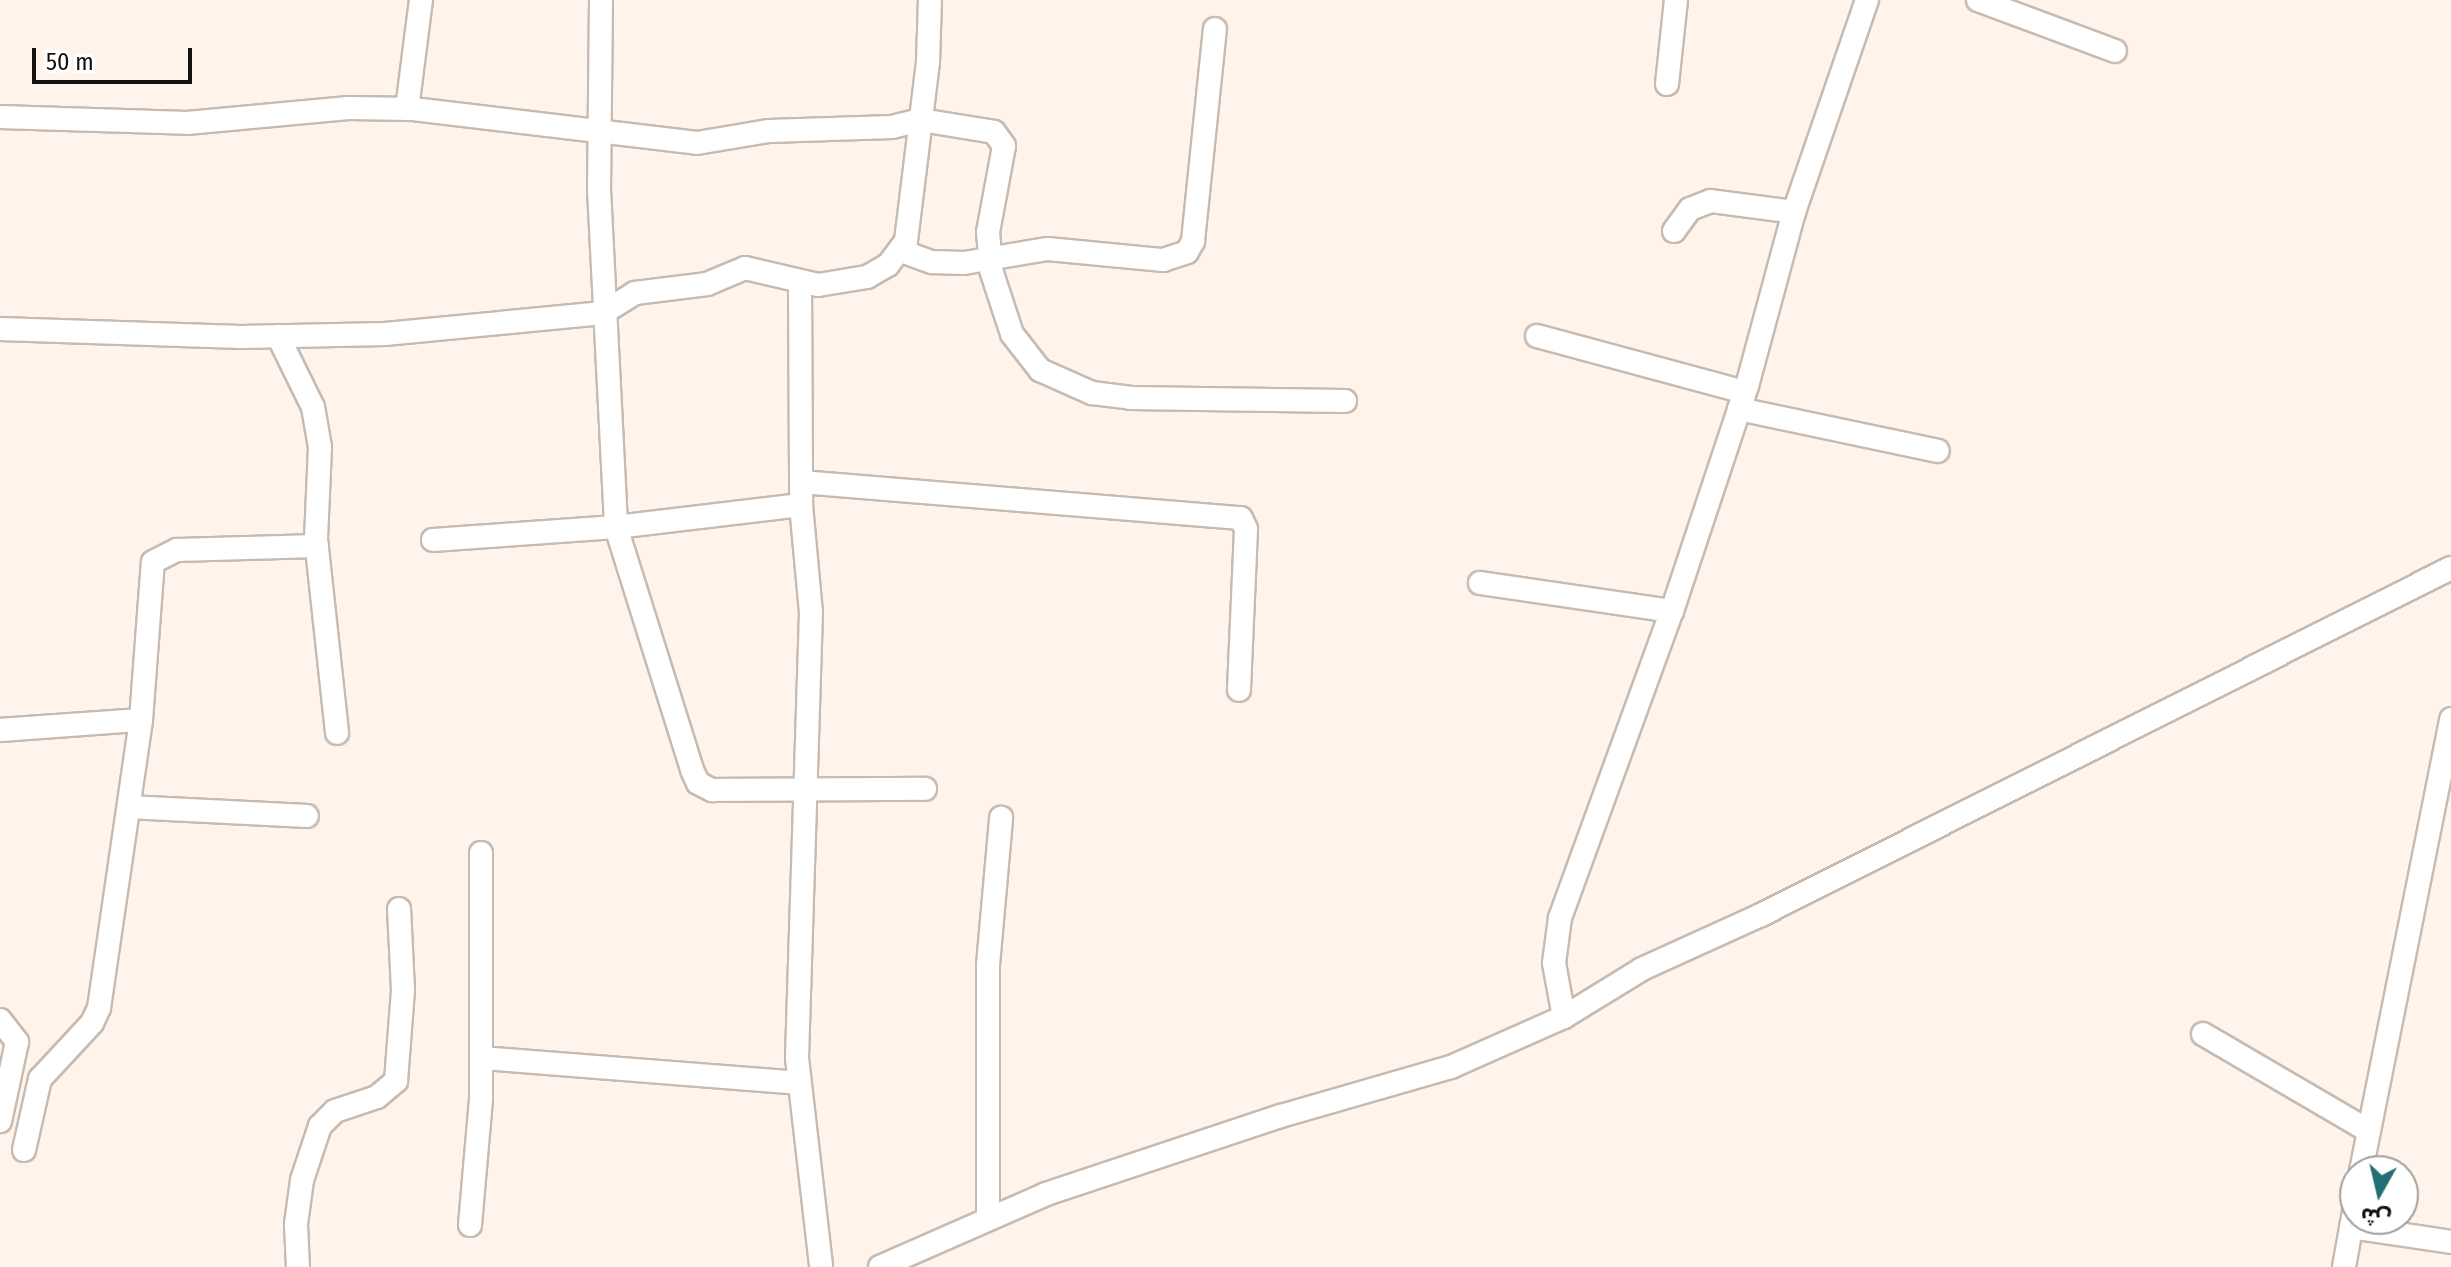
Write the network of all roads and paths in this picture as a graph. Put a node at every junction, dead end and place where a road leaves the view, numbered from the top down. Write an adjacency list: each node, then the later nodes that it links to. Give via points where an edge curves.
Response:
1 (421, 0): 11 (street)
2 (601, 0): 14 (street)
3 (930, 0): 13 (street)
4 (1676, 0): 10 (street)
5 (1867, 0): 15 (street)
6 (1978, 0): 7 (street)
7 (2014, 6): 9 (street)
8 (1215, 29): 18 (street, via 1193,241 1187,252 1163,260 1048,249)
9 (2115, 51)
10 (1667, 84)
11 (407, 109): 12 (street, via 348,108 187,123); 14 (street)
12 (0, 117)
13 (921, 120): 14 (street, via 892,127 769,131 706,143); 17 (street); 18 (street, via 1001,137 988,232)
14 (599, 132): 20 (street)
15 (1794, 212): 16 (street, via 1711,201 1690,209); 24 (street)
16 (1674, 231)
17 (901, 251): 18 (street, via 932,262); 19 (street, via 867,277 837,284)
18 (990, 261): 25 (street, via 1012,334 1040,370 1057,380 1092,393 1130,398)
19 (800, 283): 20 (street, via 745,268 707,284 635,293); 27 (street)
20 (603, 313): 22 (street, via 385,334); 29 (street)
21 (0, 329): 22 (street)
22 (278, 336): 31 (street, via 313,407 320,447)
23 (1537, 336): 24 (street)
24 (1742, 400): 26 (street); 34 (street)
25 (1345, 401)
26 (1938, 451)
27 (801, 482): 28 (street); 35 (street, via 1241,518 1246,529)
28 (801, 505): 29 (street); 41 (street, via 811,612)
29 (616, 527): 30 (street); 41 (street, via 698,783 712,790)
30 (433, 540)
31 (317, 546): 37 (street, via 177,550 157,556 151,568); 39 (street)
32 (2451, 568): 47 (street, via 1761,915 1642,969)
33 (1480, 583): 34 (street)
34 (1672, 611): 47 (street, via 1560,918 1554,963)
35 (1239, 690)
36 (2451, 719): 53 (street)
37 (141, 720): 38 (street); 42 (street)
38 (0, 730)
39 (337, 733)
40 (925, 789): 41 (street)
41 (802, 791): 51 (street)
42 (129, 807): 43 (street); 54 (street, via 99,1008 82,1036 40,1079)
43 (307, 816)
44 (1001, 818): 56 (street, via 988,965)
45 (481, 853): 50 (street)
46 (399, 909): 61 (street, via 403,990 396,1081 377,1097 335,1111 320,1126 302,1180)
47 (1564, 1017): 56 (street, via 1451,1067 1281,1116 1046,1194)
48 (0, 1020): 52 (street, via 17,1042)
49 (2203, 1034): 53 (street)
50 (482, 1058): 51 (street); 57 (street)
51 (799, 1083): 62 (street)
52 (0, 1121)
53 (2369, 1131): 55 (street)
54 (24, 1150)
55 (2364, 1155)
56 (988, 1219): 63 (street)
57 (470, 1225)
58 (2419, 1234): 60 (street)
59 (2350, 1235): 64 (street)
60 (2451, 1242)
61 (298, 1267)
62 (821, 1267)
63 (880, 1267)
64 (2344, 1267)

